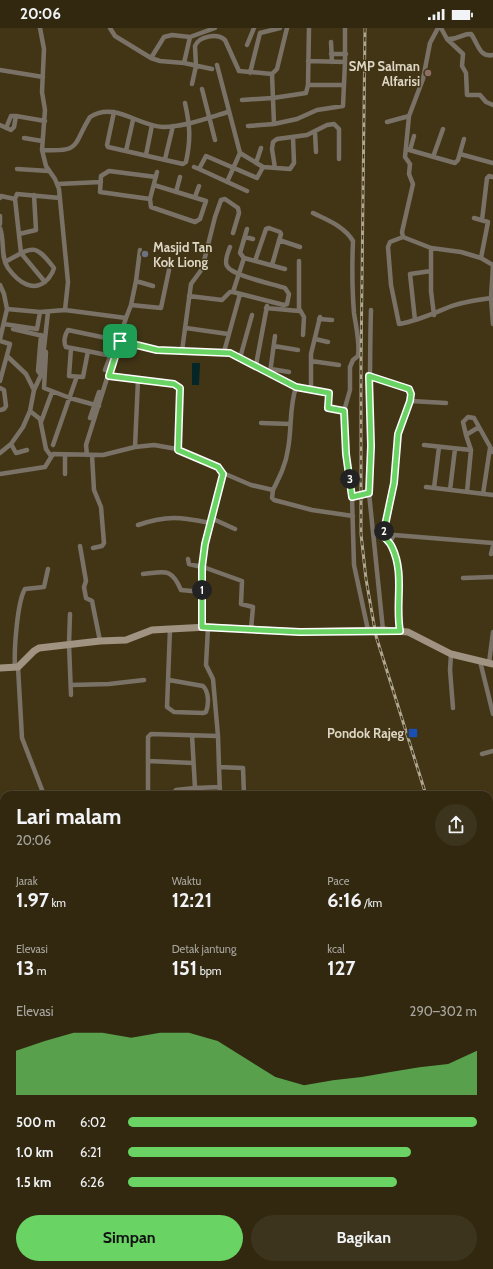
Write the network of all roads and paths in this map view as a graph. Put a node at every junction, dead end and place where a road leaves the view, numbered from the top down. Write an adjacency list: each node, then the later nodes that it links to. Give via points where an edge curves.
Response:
1 (40, 28): 27 (street, via 44,49)
2 (110, 28): 17 (street, via 115,36)
3 (215, 28): 10 (street)
4 (254, 28): 13 (street)
5 (280, 28): 25 (street, via 260,33)
6 (287, 28): 26 (street, via 277,69)
7 (309, 28): 18 (street)
8 (345, 28): 15 (street)
9 (440, 28): 11 (street); 38 (street, via 430,43 423,80)
10 (190, 37): 17 (street, via 164,37); 21 (street)
11 (447, 39): 16 (street, via 458,39 471,34 485,56); 35 (street, via 463,54 462,66 466,73 467,95 480,95)
12 (331, 42): 14 (street)
13 (248, 45)
14 (331, 54): 15 (street); 19 (street)
15 (346, 54): 20 (street)
16 (493, 55)
17 (151, 58): 21 (street)
18 (308, 61): 19 (street); 29 (street)
19 (332, 62): 20 (street)
20 (346, 62): 30 (street)
21 (189, 65): 23 (street); 25 (street, via 198,41 219,36 227,42 239,71); 28 (street)
22 (217, 65): 37 (street)
23 (212, 69)
24 (0, 70): 27 (street)
25 (250, 73): 26 (street)
26 (272, 74): 32 (street)
27 (43, 77): 41 (street)
28 (192, 84)
29 (308, 85): 30 (street); 32 (street, via 306,93)
30 (344, 85): 44 (street, via 341,107 316,110 297,119)
31 (202, 89): 39 (street)
32 (273, 98): 33 (street); 44 (street)
33 (242, 100)
34 (185, 103): 43 (street)
35 (493, 105)
36 (114, 112): 40 (street); 59 (street, via 108,111 90,117 72,148 66,151); 60 (street, via 107,146)
37 (228, 112): 39 (street); 62 (street)
38 (409, 116): 42 (street); 58 (street)
39 (209, 117): 43 (street); 56 (street)
40 (133, 120): 46 (street); 60 (street)
41 (44, 121): 45 (street, via 16,116 13,129); 54 (street)
42 (387, 122)
43 (190, 123): 47 (street); 66 (street, via 185,163)
44 (274, 124): 48 (street)
45 (0, 125)
46 (152, 126): 47 (street); 64 (street)
47 (173, 126): 66 (street)
48 (248, 126)
49 (443, 129): 65 (street)
50 (315, 132): 52 (street); 61 (street); 67 (street, via 327,125 338,126)
51 (414, 136): 58 (street)
52 (293, 137): 72 (street, via 273,142); 72 (street, via 294,163 290,169)
53 (24, 138): 54 (street)
54 (42, 139): 59 (street)
55 (464, 139): 63 (street)
56 (215, 140)
57 (261, 148): 68 (street)
58 (408, 149): 65 (street); 99 (street, via 405,157 410,164 409,174 413,184 402,232)
59 (42, 150): 74 (street, via 43,160)
60 (126, 151): 64 (street)
61 (316, 152)
62 (240, 153): 68 (street); 71 (street)
63 (460, 154): 65 (street, via 455,163); 69 (street)
64 (146, 155): 66 (street)
65 (433, 157)
66 (165, 159)
67 (339, 159)
68 (256, 163): 70 (street)
69 (493, 163)
70 (263, 167): 71 (street, via 256,178); 72 (street)
71 (233, 168): 78 (street); 78 (street, via 206,156 197,168)
72 (275, 168)
73 (17, 169): 74 (street)
74 (49, 171): 79 (street)
75 (180, 177): 83 (street)
76 (493, 177): 93 (street, via 487,178)
77 (101, 182): 79 (street); 80 (street, via 102,176 109,171 156,174); 89 (street, via 100,192)
78 (227, 182): 82 (street)
79 (58, 184): 87 (street)
80 (154, 185): 83 (street); 89 (street)
81 (199, 186): 85 (street)
82 (247, 191)
83 (176, 192): 85 (street)
84 (34, 195): 87 (street); 88 (street, via 17,194); 98 (street, via 36,230)
85 (195, 197): 89 (street, via 206,201 197,222 153,208)
86 (0, 198): 88 (street, via 1,196)
87 (60, 198): 134 (street, via 68,282)
88 (15, 199): 98 (street)
89 (150, 199)
90 (313, 213): 190 (street, via 337,225 350,235 353,241 352,286 360,346 358,356 350,367 350,390)
91 (0, 216): 94 (street)
92 (474, 218): 93 (street)
93 (482, 220): 110 (street, via 488,222)
94 (0, 224)
95 (0, 228): 113 (street)
96 (247, 229): 100 (street)
97 (233, 233): 127 (street, via 238,208 225,199 221,200 202,270 192,282)
98 (19, 234): 107 (street)
99 (404, 236): 105 (street); 143 (street, via 390,242 388,247 392,284 399,324)
100 (244, 237): 101 (street); 109 (street, via 240,253)
101 (253, 239)
102 (279, 240): 104 (street); 111 (street, via 280,232 266,229); 115 (street)
103 (230, 247): 119 (street, via 226,264)
104 (300, 247)
105 (429, 248): 108 (street); 110 (street, via 461,252); 118 (street)
106 (140, 250): 121 (street)
107 (21, 253): 113 (street); 122 (street); 122 (street, via 35,249 41,251 54,268)
108 (428, 255)
109 (244, 258): 111 (street); 119 (street)
110 (481, 258): 114 (street)
111 (256, 261): 115 (street)
112 (299, 261): 135 (street)
113 (5, 262): 122 (street, via 24,285 36,287)
114 (491, 262): 120 (street)
115 (272, 265): 116 (street)
116 (286, 269)
117 (169, 270): 131 (street, via 161,308)
118 (431, 271): 139 (street); 143 (street, via 410,274)
119 (238, 274): 125 (street); 129 (street, via 288,290 286,305)
120 (493, 277): 128 (street)
121 (136, 281): 124 (street); 131 (street)
122 (45, 282)
123 (0, 285): 132 (street)
124 (153, 286)
125 (233, 292): 126 (street); 127 (street, via 222,300)
126 (240, 294): 129 (street); 148 (street)
127 (189, 296): 146 (street)
128 (491, 298): 139 (street, via 449,307); 145 (street)
129 (268, 302): 133 (street)
130 (0, 304): 132 (street)
131 (131, 305): 141 (street)
132 (6, 307): 137 (street); 144 (street)
133 (266, 308): 135 (street, via 296,312); 168 (street)
134 (65, 310): 138 (street); 141 (street)
135 (300, 310): 149 (street, via 304,317)
136 (371, 310): 174 (street)
137 (40, 312): 138 (street); 144 (street, via 37,329)
138 (48, 312): 150 (street)
139 (434, 314): 143 (street)
140 (252, 315): 166 (street)
141 (126, 318): 154 (street)
142 (332, 320): 153 (street, via 319,318)
143 (416, 320)
144 (4, 324): 152 (street)
145 (493, 324)
146 (186, 328): 148 (street); 160 (street)
147 (13, 329): 150 (street)
148 (228, 334): 162 (street)
149 (303, 335)
150 (43, 336): 180 (street, via 41,375)
151 (275, 336): 156 (street)
152 (0, 340): 163 (street, via 10,344)
153 (315, 340): 155 (street); 167 (street)
154 (120, 341): 160 (street, via 157,350); 165 (street)
155 (328, 342)
156 (274, 346): 158 (street); 171 (street)
157 (72, 348): 159 (street); 159 (street, via 68,376 83,377); 164 (street, via 64,344 68,330 111,339)
158 (298, 350)
159 (88, 351): 164 (street)
160 (182, 351): 162 (street)
161 (46, 352): 182 (street, via 43,386)
162 (224, 352): 166 (street)
163 (6, 356): 177 (street); 180 (street, via 26,374)
164 (109, 356): 165 (street); 170 (street)
165 (115, 358): 173 (street)
166 (240, 358): 168 (street)
167 (311, 361): 169 (street); 181 (street)
168 (256, 365): 171 (street)
169 (339, 365)
170 (105, 370)
171 (271, 371): 172 (street); 178 (street)
172 (289, 372)
173 (109, 376): 176 (street); 187 (street)
174 (369, 376): 185 (street, via 406,387 411,391); 219 (street)
175 (76, 379): 184 (street)
176 (138, 380): 200 (street); 204 (street, via 174,384 180,388)
177 (0, 381)
178 (296, 387): 181 (street); 194 (street, via 291,404)
179 (0, 388): 188 (street, via 4,390 6,406)
180 (34, 390): 189 (street)
181 (311, 391): 190 (street, via 329,393 328,408)
182 (52, 392): 184 (street); 192 (street)
183 (98, 392): 187 (street)
184 (70, 398): 187 (street); 198 (street)
185 (410, 401): 186 (street); 228 (street, via 398,434 394,483 383,535)
186 (446, 403)
187 (97, 405): 191 (street); 209 (street, via 86,445)
188 (0, 410)
189 (30, 411): 197 (street, via 23,428); 210 (street, via 40,419 46,449)
190 (344, 411): 222 (street)
191 (90, 418)
192 (41, 422)
193 (261, 423): 194 (street)
194 (290, 424): 216 (street, via 284,468)
195 (480, 427): 196 (street); 196 (street, via 474,418 468,417 463,422); 206 (street)
196 (466, 435): 205 (street)
197 (11, 444): 203 (street, via 16,453); 207 (street)
198 (53, 445)
199 (424, 446): 201 (street)
200 (135, 447): 204 (street, via 154,445); 209 (street)
201 (439, 447): 202 (street); 215 (street)
202 (455, 449): 205 (street); 217 (street)
203 (27, 450)
204 (178, 450): 213 (street, via 218,467)
205 (471, 450): 218 (street)
206 (492, 450): 220 (street)
207 (0, 453)
208 (65, 455): 209 (street); 210 (street); 212 (street)
209 (89, 455): 232 (street, via 94,490 101,507 104,543)
210 (51, 456): 211 (street, via 45,467)
211 (0, 474)
212 (65, 474)
213 (223, 474): 216 (street); 224 (street)
214 (426, 487): 215 (street)
215 (434, 488): 217 (street)
216 (273, 490): 223 (street, via 274,500 312,510)
217 (450, 490): 218 (street)
218 (467, 492): 220 (street)
219 (369, 493): 222 (street); 246 (street)
220 (483, 494): 221 (street)
221 (493, 495)
222 (352, 497): 223 (street)
223 (353, 516): 245 (street, via 354,565)
224 (211, 518): 225 (street); 227 (street)
225 (210, 523): 226 (street, via 170,516); 235 (street)
226 (138, 525)
227 (235, 529)
228 (390, 542): 229 (street, via 394,535); 247 (street, via 399,572 397,615)
229 (493, 543)
230 (80, 546): 249 (street, via 86,598 92,601)
231 (493, 546): 233 (street)
232 (93, 548)
233 (491, 554)
234 (188, 559): 235 (street, via 189,564)
235 (202, 567): 240 (street); 244 (street, via 242,581 242,604 253,607)
236 (48, 569): 254 (street, via 44,587 25,589 22,594)
237 (143, 574): 240 (street, via 171,574 181,590)
238 (493, 577): 239 (street)
239 (463, 578)
240 (202, 592): 242 (street)
241 (70, 614): 250 (street)
242 (205, 627): 243 (main road); 244 (main road); 263 (street, via 206,665 213,679)
243 (170, 629): 249 (main road, via 152,630 126,640); 257 (street)
244 (251, 629): 245 (main road, via 300,632)
245 (368, 630): 246 (main road)
246 (383, 630): 247 (main road)
247 (400, 631): 251 (main road, via 424,639)
248 (493, 632): 253 (street)
249 (100, 641): 250 (main road)
250 (69, 644): 254 (main road, via 34,651); 258 (street)
251 (451, 654): 252 (main road); 260 (street)
252 (480, 661): 253 (main road); 261 (street)
253 (491, 664)
254 (16, 667): 255 (main road); 271 (street, via 22,738)
255 (0, 668)
256 (144, 680): 258 (street)
257 (169, 680): 257 (street, via 203,686 207,692 206,712 174,712 169,709 166,703)
258 (71, 685): 259 (street)
259 (71, 695)
260 (453, 708)
261 (493, 714)
262 (192, 735): 263 (street); 266 (street, via 151,734 148,737); 267 (street)
263 (218, 736): 268 (street)
264 (493, 751): 265 (street)
265 (482, 754)
266 (148, 761): 267 (street); 272 (street)
267 (193, 763): 270 (street)
268 (219, 767): 269 (street); 276 (street, via 243,768)
269 (220, 787): 270 (street); 275 (street)
270 (195, 788): 273 (street); 274 (street)
271 (42, 791)
272 (148, 791)
273 (175, 791)
274 (195, 791)
275 (220, 791)
276 (244, 791)

